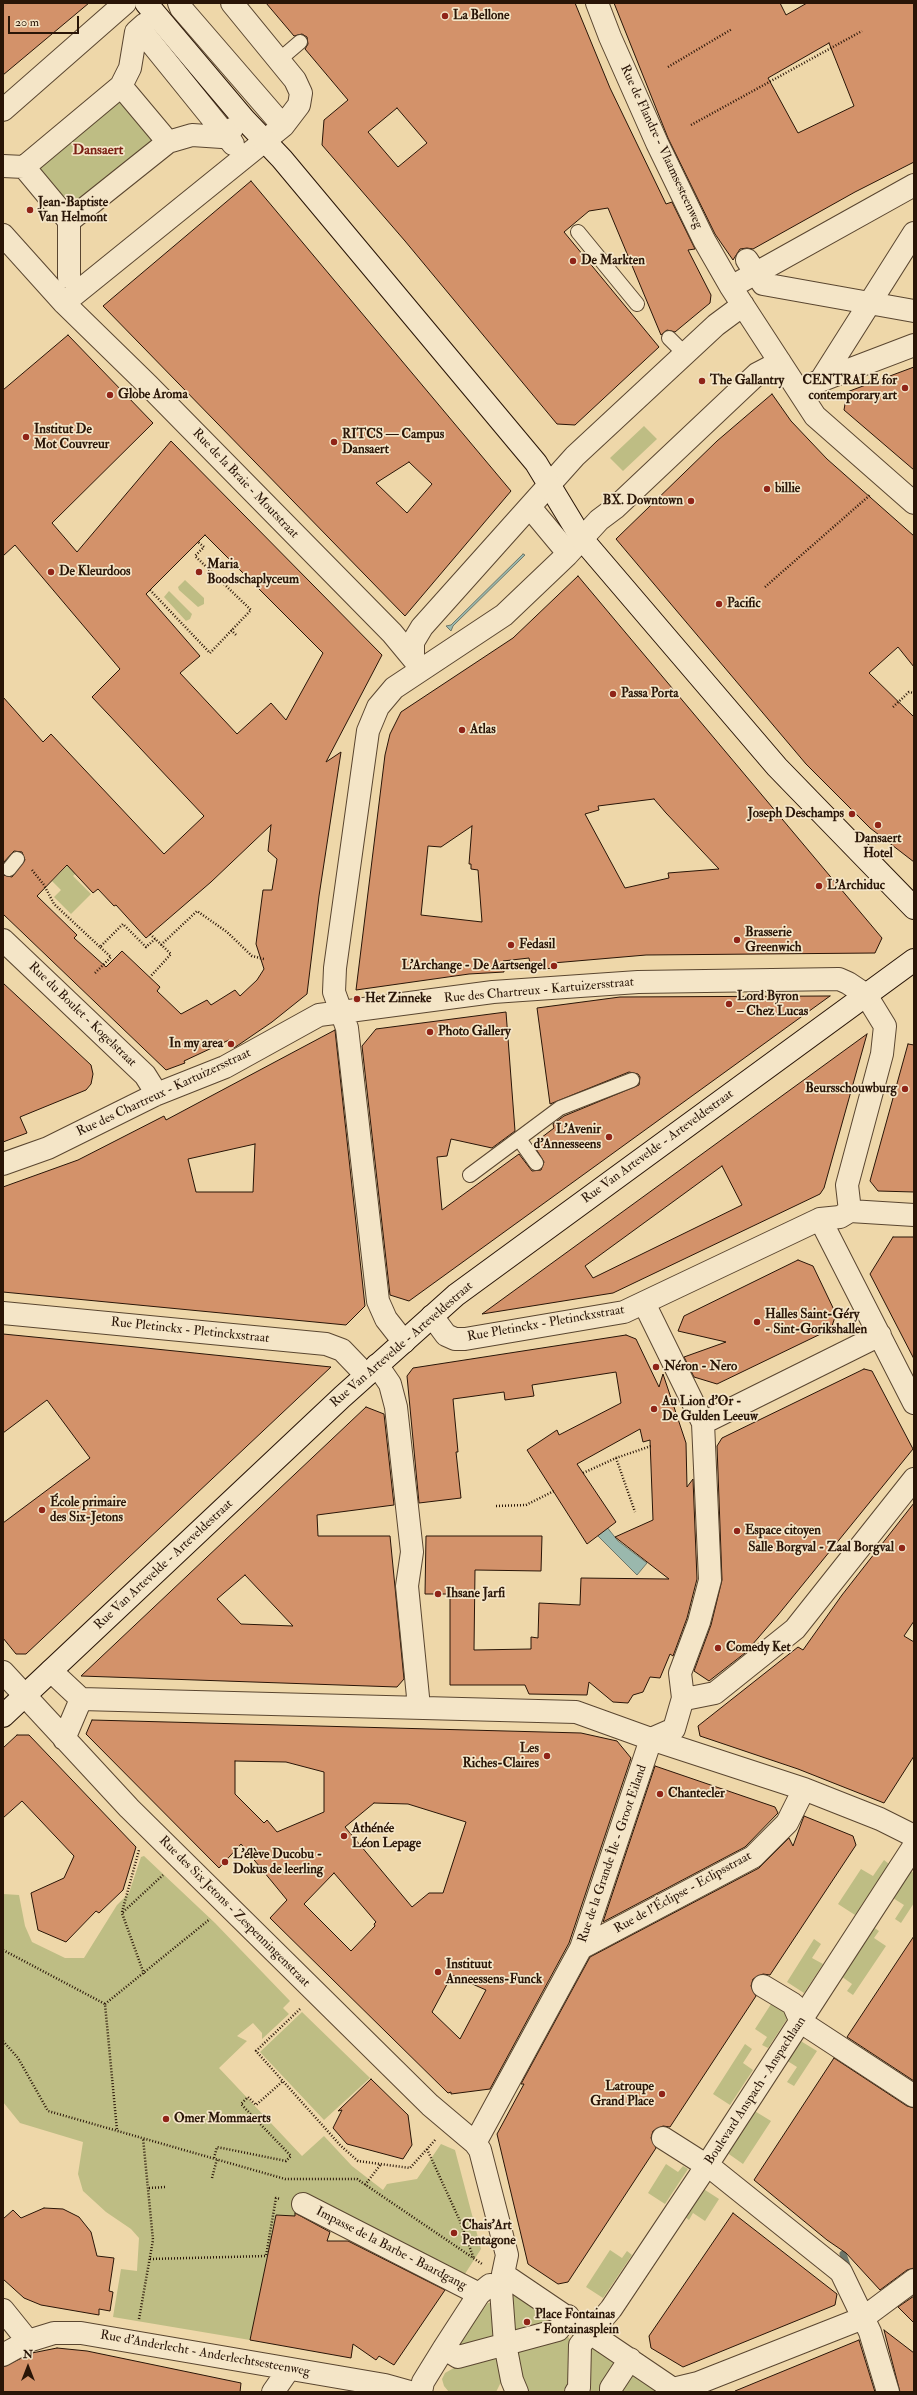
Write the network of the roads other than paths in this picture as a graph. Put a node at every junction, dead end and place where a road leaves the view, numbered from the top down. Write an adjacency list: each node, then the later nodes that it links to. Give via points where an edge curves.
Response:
1 (232, 3): 6 (street)
2 (597, 3): 21 (street, Rue de Flandre - Vlaamsesteenweg, via 657,143 704,240)
3 (165, 4): 9 (street); 10 (street)
4 (133, 22): 7 (street, via 130,68); 8 (street); 11 (street, via 231,137 192,134)
5 (300, 42): 6 (lane)
6 (279, 60): 10 (street, via 296,80 300,100 283,126)
7 (121, 86): 11 (street); 13 (street)
8 (3, 110)
9 (265, 111)
10 (264, 140): 22 (street); 32 (street, via 536,463)
11 (168, 142): 15 (street)
12 (3, 166): 13 (street)
13 (24, 167): 15 (street)
14 (914, 185): 19 (street)
15 (69, 221): 20 (street)
16 (578, 232): 24 (lane)
17 (914, 233): 23 (street)
18 (3, 235): 22 (street, Rue de la Braie - Moutstraat)
19 (751, 267): 21 (street); 23 (street, via 763,284)
20 (69, 277)
21 (737, 296): 28 (street, via 716,325); 29 (street, Rue de Flandre - Vlaamsesteenweg)
22 (64, 303): 36 (street, Rue de la Braie - Moutstraat, via 148,385)
23 (870, 303): 25 (street); 30 (street)
24 (637, 304)
25 (914, 311)
26 (669, 338): 28 (lane)
27 (914, 345): 30 (street)
28 (684, 354): 32 (street, via 575,456)
29 (780, 362): 31 (street, Rue de Flandre - Vlaamsesteenweg); 35 (street, via 757,374 615,508)
30 (821, 380): 31 (street)
31 (797, 390): 33 (street, Rue de Flandre - Vlaamsesteenweg, via 815,416)
32 (549, 484): 35 (street); 36 (street, via 422,627 413,642)
33 (914, 503)
34 (533, 511): 35 (street)
35 (572, 543): 36 (street, via 504,615); 37 (street, via 777,767)
36 (417, 662): 41 (street, via 378,707 368,731 334,980 334,992)
37 (914, 908)
38 (3, 940): 43 (street, Rue du Boulet - Kogelstraat, via 145,1075)
39 (914, 960): 40 (street, Rue Van Artevelde - Arteveldestraat)
40 (866, 995): 41 (street, Rue des Chartreux - Kartuizersstraat, via 839,979 638,982 492,992); 48 (street, via 884,1026 882,1054 847,1185); 53 (street, Rue Van Artevelde - Arteveldestraat, via 456,1295)
41 (342, 1010): 43 (street, Rue des Chartreux - Kartuizersstraat, via 319,1015 225,1067); 55 (street, via 347,1028 378,1301 386,1319)
42 (632, 1080): 44 (lane, via 560,1108)
43 (157, 1094): 46 (street, Rue des Chartreux - Kartuizersstraat, via 48,1148)
44 (519, 1139): 45 (lane); 47 (lane)
45 (536, 1163)
46 (3, 1164)
47 (470, 1175)
48 (850, 1211): 49 (street); 50 (street, Rue Pletinckx - Pletinckxstraat, via 840,1217)
49 (914, 1215)
50 (820, 1219): 51 (street, Rue Pletinckx - Pletinckxstraat); 54 (street)
51 (644, 1303): 53 (street, Rue Pletinckx - Pletinckxstraat, via 624,1312 465,1338 446,1335); 58 (street)
52 (3, 1313): 56 (street, Rue Pletinckx - Pletinckxstraat, via 326,1344 342,1350)
53 (432, 1316): 55 (street, Rue Van Artevelde - Arteveldestraat)
54 (880, 1335): 57 (street); 58 (street)
55 (404, 1342): 56 (street, Rue Van Artevelde - Arteveldestraat)
56 (371, 1370): 61 (street, Rue Van Artevelde - Arteveldestraat); 65 (street, Rue Pletinckx - Pletinckxstraat, via 390,1384 396,1407 412,1552 407,1586)
57 (914, 1403)
58 (703, 1423): 63 (street, via 710,1580 680,1673)
59 (914, 1479): 63 (street, via 794,1629 715,1693)
60 (3, 1672): 62 (street, Rue des Six Jetons - Zespenningenstraat)
61 (51, 1672): 62 (street, Rue Van Artevelde - Arteveldestraat); 64 (street)
62 (25, 1696): 66 (street, Rue Van Artevelde - Arteveldestraat); 67 (street, Rue des Six Jetons - Zespenningenstraat)
63 (683, 1698): 68 (street, via 674,1729)
64 (81, 1699): 65 (street); 67 (street)
65 (419, 1707): 68 (street, via 576,1712)
66 (3, 1716)
67 (64, 1739): 77 (street, Rue des Six Jetons - Zespenningenstraat, via 129,1808 430,2105)
68 (651, 1739): 69 (street); 72 (street, Rue de la Grande Île - Groot Eiland)
69 (804, 1789): 70 (street, via 880,1819); 72 (street, Rue de l'Éclipse - Eclipsstraat, via 787,1823 753,1857)
70 (914, 1836)
71 (914, 1846): 74 (street, Boulevard Anspach - Anspachlaan)
72 (581, 1948): 77 (street, Rue de la Grande Île - Groot Eiland)
73 (763, 1986): 74 (street, via 793,2004)
74 (801, 2022): 75 (street); 78 (street, Boulevard Anspach - Anspachlaan)
75 (914, 2096)
76 (663, 2138): 78 (street)
77 (475, 2143): 81 (street, via 480,2150 507,2255)
78 (707, 2165): 85 (street, via 841,2272); 86 (street, Boulevard Anspach - Anspachlaan, via 611,2309)
79 (303, 2204): 82 (street, Impasse de la Barbe - Baardgang)
80 (914, 2280): 85 (street)
81 (502, 2282): 82 (street); 84 (street); 88 (street)
82 (480, 2294): 98 (street, via 423,2382)
83 (3, 2310): 87 (street)
84 (568, 2316): 86 (street); 88 (street, via 558,2330)
85 (863, 2318): 94 (street, via 698,2383); 100 (street, via 870,2332)
86 (590, 2332): 91 (street); 95 (street, Boulevard Anspach - Anspachlaan, via 580,2345)
87 (28, 2341): 90 (street, Rue d'Anderlecht - Anderlechtsesteenweg); 92 (street, Rue d'Anderlecht - Anderlechtsesteenweg, via 54,2333 81,2334)
88 (505, 2344): 89 (street, via 458,2357); 93 (street)
89 (450, 2352)
90 (3, 2355)
91 (630, 2359): 94 (street); 99 (street)
92 (289, 2369): 96 (street); 97 (street, Rue d'Anderlecht - Anderlechtsesteenweg, via 385,2385)
93 (511, 2388)
94 (672, 2390)
95 (580, 2391)
96 (273, 2392)
97 (410, 2392)
98 (421, 2392)
99 (611, 2392)
100 (888, 2392)

